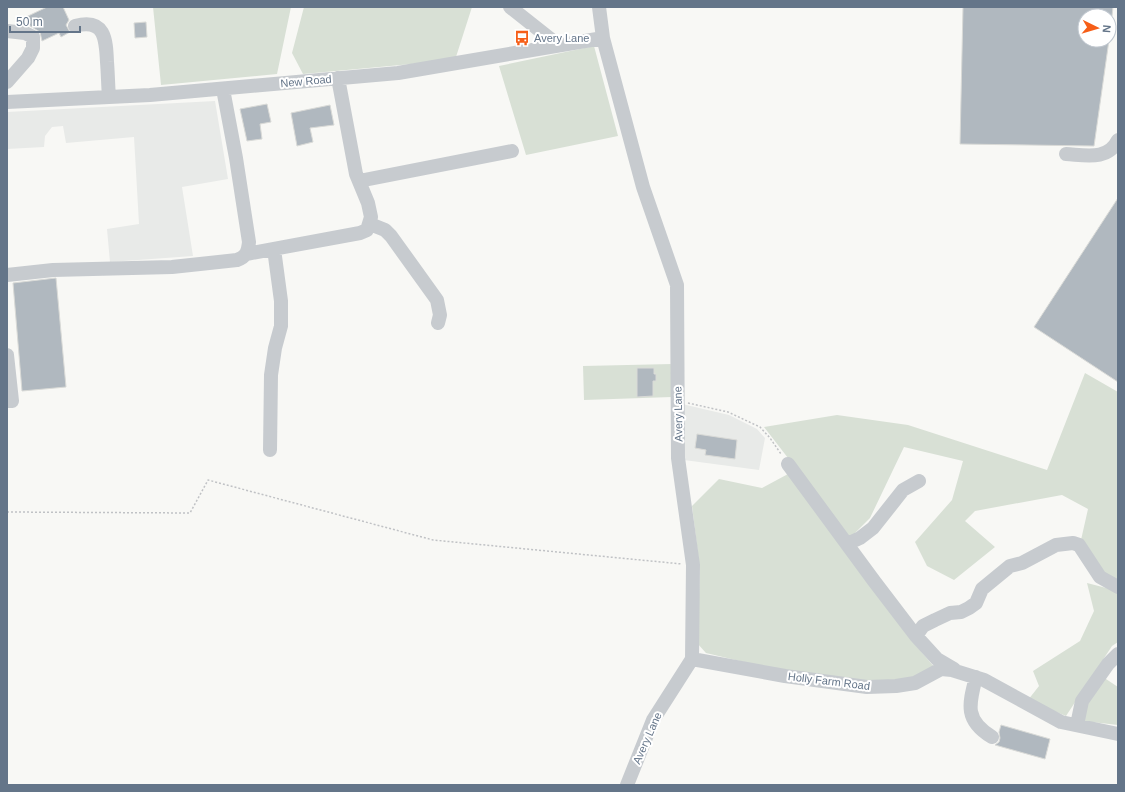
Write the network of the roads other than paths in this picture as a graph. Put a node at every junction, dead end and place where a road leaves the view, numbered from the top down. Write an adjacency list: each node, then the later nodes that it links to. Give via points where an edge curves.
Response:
1 (510, 7): 6 (street)
2 (599, 7): 5 (street, Avery Lane)
3 (75, 26): 10 (street, via 91,24 100,30 105,39)
4 (7, 31): 8 (street, via 33,37 33,48 28,58)
5 (603, 38): 6 (street, New Road); 30 (street, Avery Lane, via 643,187 677,285 678,458 693,565)
6 (558, 45): 7 (street, New Road, via 398,73)
7 (338, 78): 9 (street, New Road); 15 (street)
8 (7, 82)
9 (223, 89): 10 (street, New Road); 18 (street, via 249,242)
10 (109, 97): 11 (street, New Road)
11 (7, 102)
12 (1118, 140): 14 (street, via 1114,148 1106,153)
13 (512, 151): 15 (street)
14 (1066, 154)
15 (359, 181): 16 (street, via 368,203)
16 (370, 224): 17 (street, via 367,230 360,233); 20 (street, via 385,230 391,236 437,300 440,315)
17 (274, 249): 18 (street); 23 (street, via 281,301 281,326 271,375)
18 (246, 254): 19 (street, via 237,260 172,267 53,270)
19 (7, 275)
20 (438, 323)
21 (7, 355): 22 (street, via 12,401)
22 (7, 401)
23 (270, 450)
24 (788, 464): 26 (street)
25 (919, 481): 26 (street, via 903,490 873,528)
26 (847, 544): 28 (street)
27 (1118, 587): 28 (street, via 1100,577 1079,545 1056,545 1022,563 1010,566 982,589 976,603 961,612 950,613 923,626)
28 (916, 636): 31 (street, via 937,659)
29 (1118, 654): 33 (street, via 1104,668 1082,701)
30 (692, 659): 31 (street, Holly Farm Road, via 785,676 867,687 915,683 941,669); 36 (street, Avery Lane, via 653,720)
31 (959, 672): 32 (street, Holly Farm Road)
32 (976, 677): 33 (street, Holly Farm Road, via 1061,722); 35 (street, via 970,711 975,724)
33 (1077, 725): 34 (street, Holly Farm Road)
34 (1118, 734)
35 (992, 737)
36 (627, 785)

